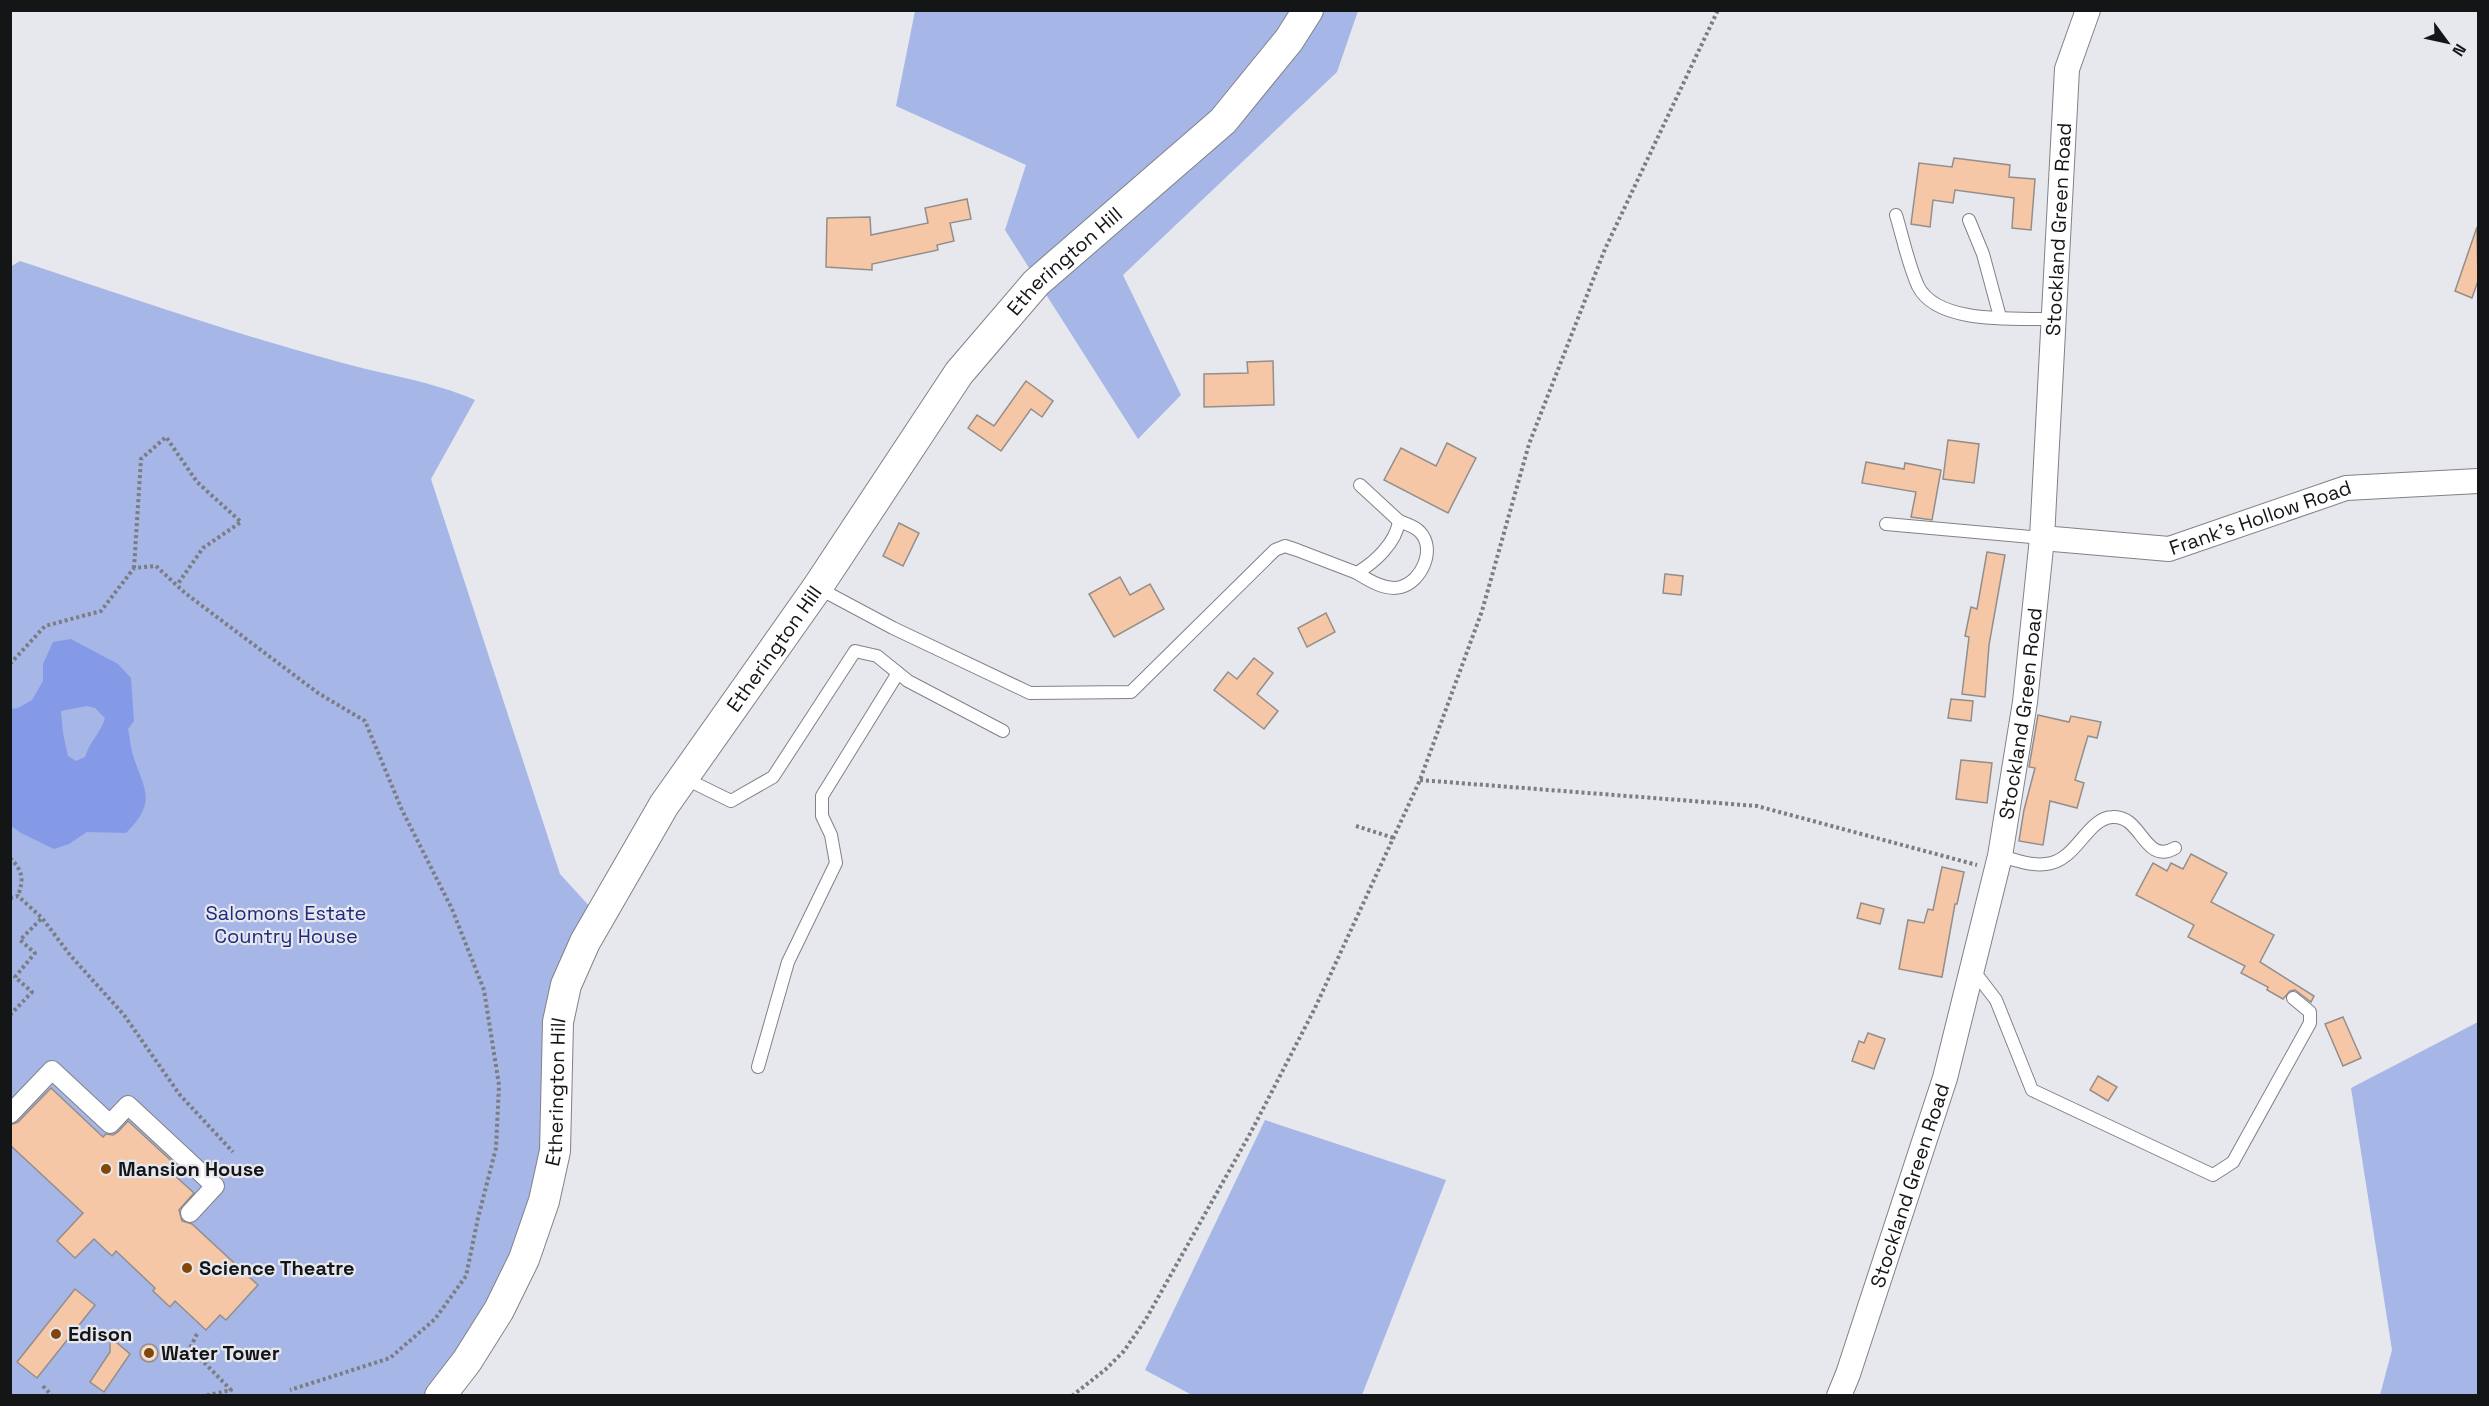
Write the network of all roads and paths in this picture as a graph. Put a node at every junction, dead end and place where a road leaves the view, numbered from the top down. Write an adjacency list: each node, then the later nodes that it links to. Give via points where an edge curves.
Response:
1 (1308, 10): 16 (street, Etherington Hill, via 1289,40 1222,121 1028,292 959,373)
2 (1718, 10): 21 (path, via 1605,249 1537,423 1482,611)
3 (2088, 10): 7 (street, Stockland Green Road, via 2067,69)
4 (1896, 214): 6 (lane, via 1919,288 1937,306)
5 (1969, 220): 6 (lane)
6 (2000, 317): 7 (lane)
7 (2054, 319): 12 (street, Stockland Green Road)
8 (2478, 481): 12 (street, Frank's Hollow Road, via 2346,488 2169,549)
9 (1360, 485): 10 (lane)
10 (1399, 521): 14 (lane, via 1384,552); 14 (lane, via 1423,535 1426,560 1417,575 1402,587 1389,587)
11 (1886, 524): 12 (lane)
12 (2042, 538): 26 (street, Stockland Green Road, via 2025,702)
13 (134, 568): 15 (path, via 156,566); 15 (path, via 141,459 166,437 197,482 241,522 203,548); 17 (path, via 101,611 45,626)
14 (1357, 573): 16 (lane, via 1297,549 1285,546 1275,550 1131,692 1030,693)
15 (177, 585): 39 (path, via 318,693 365,721 402,810 452,909 484,990 497,1074 496,1148 466,1276 435,1319 390,1359)
16 (816, 588): 20 (street, Etherington Hill)
17 (10, 664)
18 (898, 674): 19 (lane); 20 (lane, via 877,656 855,651 772,777 731,801); 33 (lane, via 822,796 822,816 831,835 836,863 788,962)
19 (1003, 731)
20 (683, 777): 42 (street, Etherington Hill, via 585,942 566,985 558,1022 555,1151 544,1201 524,1259 498,1310 468,1361)
21 (1419, 780): 23 (path); 26 (path, via 1757,806)
22 (1356, 826): 23 (path)
23 (1394, 838): 43 (path, via 1257,1122 1146,1319 1107,1370)
24 (2175, 848): 26 (lane, via 2161,852 2150,848 2130,822 2110,816 2091,829 2061,860 2046,864)
25 (10, 858): 27 (path, via 22,871)
26 (1999, 863): 30 (street, Stockland Green Road)
27 (18, 896): 28 (path); 29 (path)
28 (10, 898)
29 (42, 918): 32 (path, via 20,940 36,953 15,977 32,992); 35 (path, via 124,1015 180,1095)
30 (1973, 970): 31 (lane, via 1996,1000 2032,1090 2213,1175 2233,1162 2310,1023 2310,1012); 44 (street, Stockland Green Road, via 1945,1078)
31 (2293, 998)
32 (10, 1015)
33 (759, 1067)
34 (15, 1106): 36 (street, via 52,1070 110,1124 128,1105 215,1186)
35 (233, 1152)
36 (190, 1213)
37 (197, 1334): 41 (path, via 190,1348 231,1390)
38 (43, 1386): 40 (path)
39 (291, 1390)
40 (52, 1395)
41 (204, 1395)
42 (440, 1395)
43 (1072, 1395)
44 (1839, 1395)

